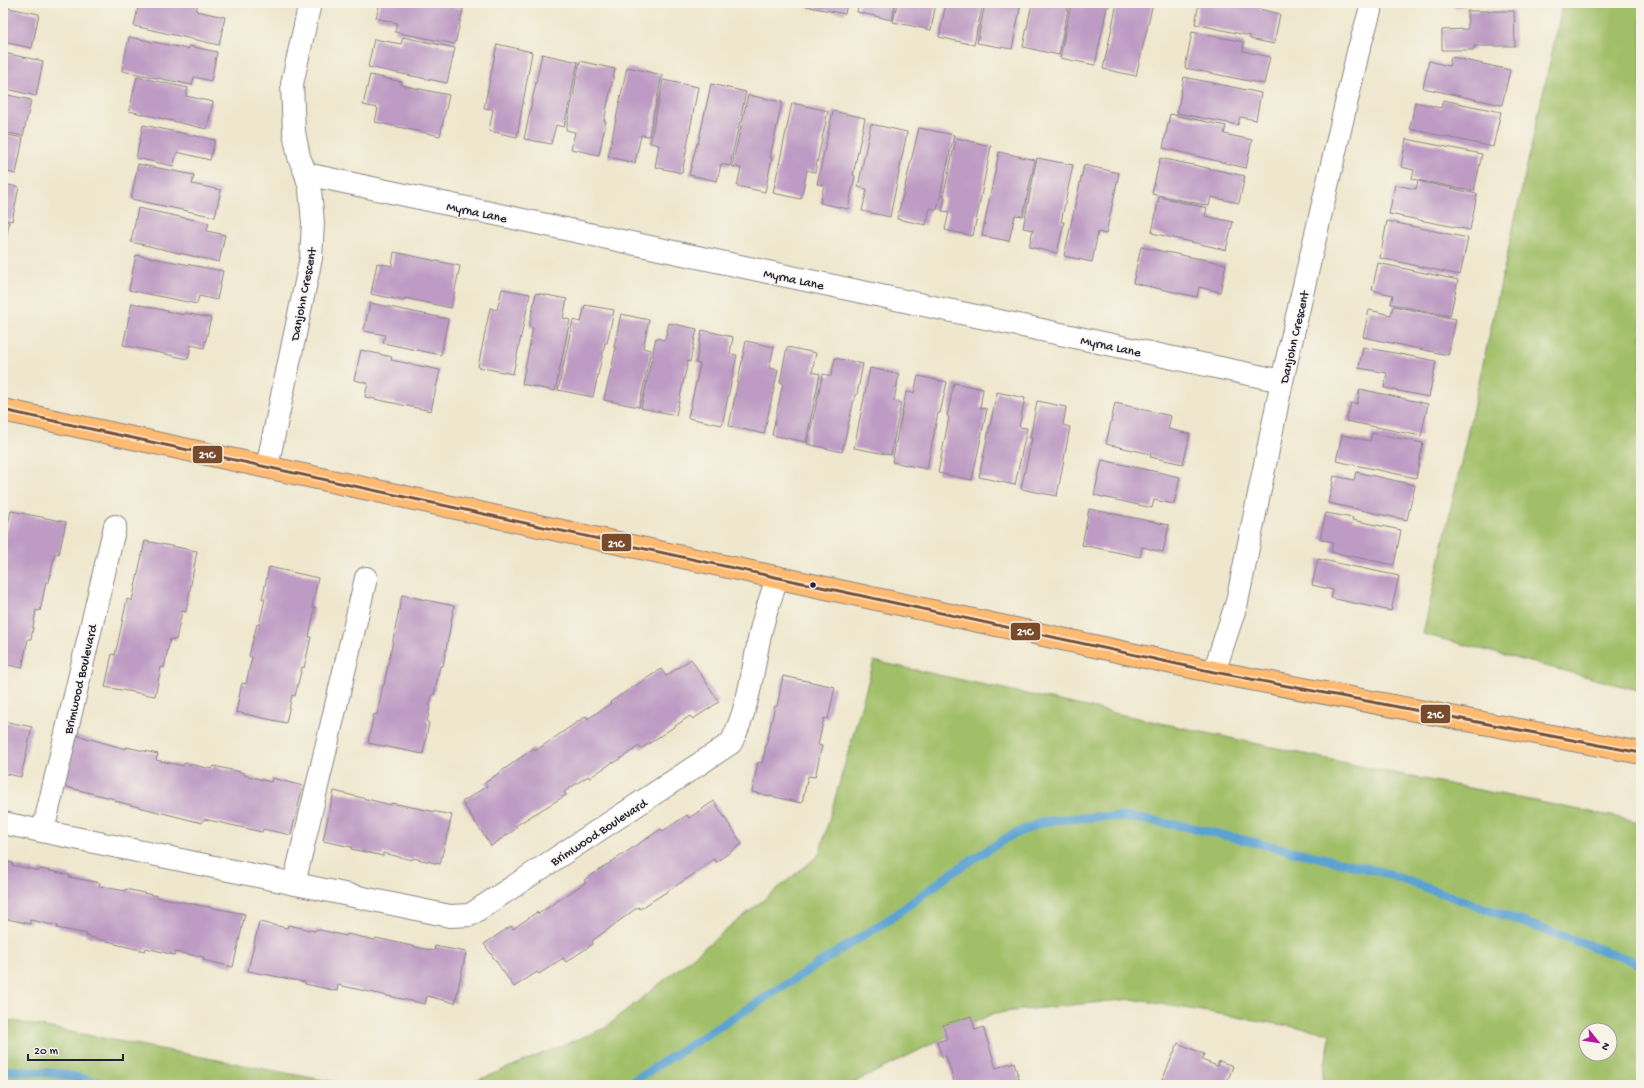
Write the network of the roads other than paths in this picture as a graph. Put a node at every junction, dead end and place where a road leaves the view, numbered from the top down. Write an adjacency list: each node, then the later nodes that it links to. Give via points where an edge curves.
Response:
1 (310, 3): 3 (street, Danjohn Crescent, via 292,84 294,132 299,157)
2 (1370, 3): 4 (street, Danjohn Crescent)
3 (306, 174): 4 (street, Myrna Lane); 6 (street, Danjohn Crescent, via 313,223 311,258)
4 (1282, 381): 10 (street, Danjohn Crescent, via 1237,602)
5 (3, 410): 6 (main road)
6 (267, 467): 8 (main road)
7 (115, 526): 13 (street, Brimwood Boulevard)
8 (777, 577): 10 (main road); 14 (street, Brimwood Boulevard, via 761,629 747,705 731,743 470,915 450,916)
9 (366, 578): 14 (street)
10 (1214, 672): 11 (main road)
11 (1641, 753)
12 (3, 823): 13 (street, Brimwood Boulevard)
13 (43, 832): 14 (street, Brimwood Boulevard)
14 (294, 884)

